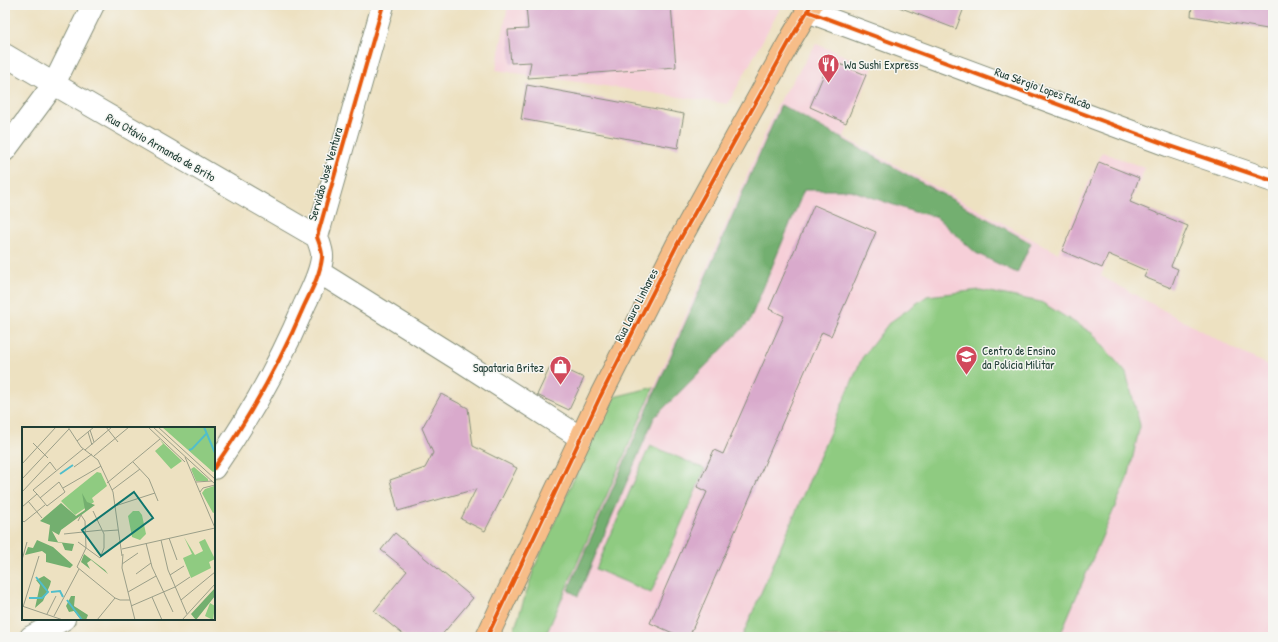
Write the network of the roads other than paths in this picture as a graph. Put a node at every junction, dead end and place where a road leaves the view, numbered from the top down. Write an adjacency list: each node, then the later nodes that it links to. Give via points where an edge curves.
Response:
1 (93, 5): 5 (street)
2 (383, 5): 8 (street, Servidão José Ventura)
3 (809, 8): 7 (street, Rua Sérgio Lopes Falcão, via 1170,146); 10 (main road, Rua Lauro Linhares, via 678,243)
4 (5, 55): 5 (street, Rua Otávio Armando de Brito)
5 (54, 84): 6 (street); 8 (street, Rua Otávio Armando de Brito)
6 (5, 150)
7 (1273, 181)
8 (317, 237): 9 (street, Servidão José Ventura, via 323,256)
9 (319, 272): 10 (street); 11 (street, Servidão José Ventura, via 294,330 263,389 236,437)
10 (581, 438): 13 (main road, Rua Lauro Linhares)
11 (215, 467)
12 (62, 620): 14 (street)
13 (491, 632)
14 (31, 637)

